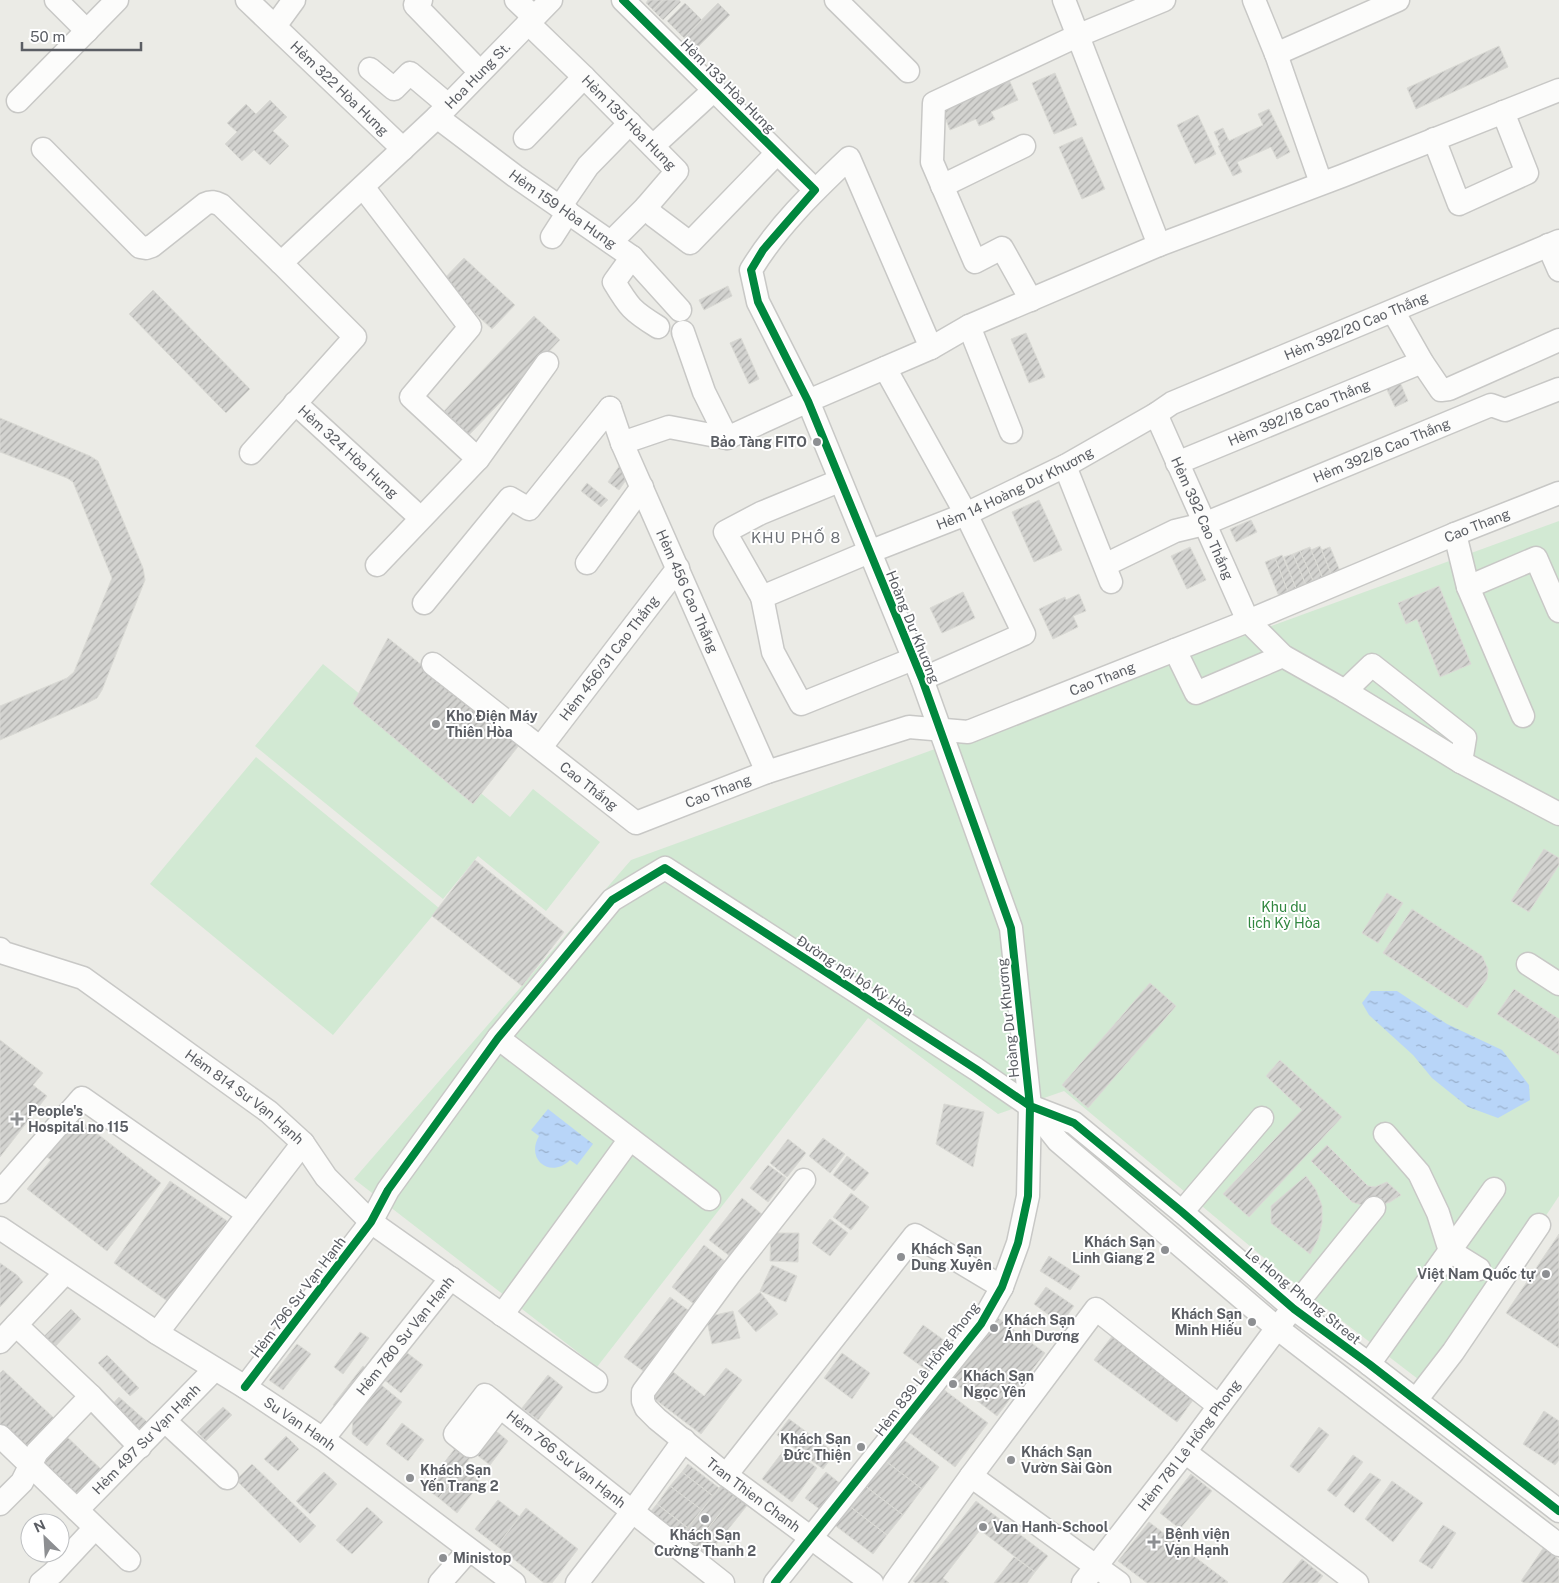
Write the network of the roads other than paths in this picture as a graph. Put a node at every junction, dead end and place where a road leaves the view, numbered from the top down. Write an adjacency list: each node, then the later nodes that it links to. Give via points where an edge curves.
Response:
1 (56, 0): 15 (street)
2 (117, 0): 15 (street)
3 (247, 0): 14 (street, Hẻm 322 Hòa Hưng)
4 (294, 0): 14 (street)
5 (516, 0): 13 (street, Hẻm 135 Hòa Hưng)
6 (623, 0): 22 (street, Hẻm 133 Hòa Hưng)
7 (836, 0): 19 (street)
8 (1064, 0): 16 (street)
9 (1164, 0): 16 (street)
10 (1254, 0): 17 (street)
11 (1398, 0): 17 (street)
12 (418, 2): 20 (street)
13 (539, 9): 20 (street, Hoa Hung St.); 21 (street, Hẻm 135 Hòa Hưng)
14 (275, 26): 33 (street, Hẻm 322 Hòa Hưng)
15 (87, 30): 24 (street)
16 (1078, 36): 36 (street, via 934,103 932,162); 44 (street)
17 (1276, 54): 35 (street)
18 (370, 69): 25 (street, Hẻm 159 Hòa Hưng, via 394,89 410,73)
19 (908, 71)
20 (480, 72): 25 (street, Hoa Hung St.)
21 (584, 77): 27 (street, Hẻm 135 Hòa Hưng); 28 (street)
22 (714, 90): 30 (street); 34 (street, Hẻm 133 Hòa Hưng)
23 (1559, 90): 26 (street)
24 (18, 101)
25 (442, 111): 33 (street, Hoa Hung St.); 40 (street, Hẻm 159 Hòa Hưng, via 515,176)
26 (1503, 112): 29 (street); 29 (street, via 1527,173 1459,204)
27 (630, 123): 30 (street, Hẻm 135 Hòa Hưng); 40 (street, via 588,166)
28 (525, 138)
29 (1434, 139): 35 (street)
30 (654, 146): 39 (street, Hẻm 135 Hòa Hưng, via 677,171)
31 (1024, 146): 36 (street)
32 (43, 149): 46 (street, Hẻm 324 Hòa Hưng, via 140,247 152,246 205,204 216,202)
33 (403, 149): 37 (street)
34 (777, 153): 38 (street, Hẻm 133 Hòa Hưng); 39 (street, Hẻm 133 Hòa Hưng, via 690,243)
35 (1321, 183): 44 (street)
36 (942, 186): 48 (street, via 975,262 1002,248)
37 (363, 187): 46 (street); 69 (street, via 470,327 411,398)
38 (815, 190): 55 (street, Hoàng Dư Khương, via 848,158); 61 (street, Hoàng Dư Khương, via 763,250 751,270 758,302)
39 (646, 207): 42 (street)
40 (564, 210): 41 (street); 42 (street, Hẻm 159 Hòa Hưng)
41 (552, 237)
42 (611, 242): 45 (street, Hẻm 159 Hòa Hưng)
43 (1553, 243): 47 (street); 50 (street, Hẻm 392/20 Cao Thắng)
44 (1159, 245): 48 (street)
45 (632, 257): 49 (street, Hẻm 159 Hòa Hưng); 51 (street, via 614,282 630,307)
46 (281, 263): 62 (street, Hẻm 324 Hòa Hưng, via 355,337)
47 (1559, 270)
48 (1031, 300): 52 (street)
49 (680, 310)
50 (1392, 311): 56 (street); 63 (street, Hẻm 392/20 Cao Thắng, via 1172,403)
51 (658, 326)
52 (969, 326): 55 (street); 65 (street)
53 (683, 332): 66 (street, via 704,392)
54 (1559, 340): 59 (street)
55 (931, 348): 58 (street)
56 (1422, 362): 59 (street, via 1441,390); 70 (street, Hẻm 392/18 Cao Thắng)
57 (547, 363): 69 (street)
58 (885, 368): 61 (street); 76 (street)
59 (1449, 388): 64 (street)
60 (1559, 388): 64 (street, Hẻm 392/8 Cao Thắng, via 1505,410 1491,404)
61 (808, 401): 66 (street); 72 (street, Hoàng Dư Khương)
62 (295, 403): 68 (street); 75 (street, Hẻm 324 Hòa Hưng)
63 (1156, 414): 70 (street, Hẻm 392 Cao Thắng); 71 (street, Hẻm 14 Hoàng Dư Khương)
64 (1462, 416): 77 (street, Hẻm 392/8 Cao Thắng)
65 (1011, 432)
66 (727, 438): 67 (street, via 669,427)
67 (622, 443): 73 (street, Hẻm 456 Cao Thắng); 85 (street, Hẻm 456 Cao Thắng, via 610,408 529,509 510,498)
68 (251, 453)
69 (478, 459): 81 (street)
70 (1178, 463): 77 (street, Hẻm 392 Cao Thắng)
71 (1065, 466): 76 (street, Hẻm 14 Hoàng Dư Khương); 77 (street, Hẻm 392/8 Cao Thắng, via 1108,574 1176,531)
72 (839, 481): 79 (street, Hoàng Dư Khương); 84 (street, via 761,513 725,532)
73 (642, 487): 80 (street); 82 (street, Hẻm 456 Cao Thắng)
74 (1559, 494): 78 (street, Cao Thang)
75 (413, 511)
76 (966, 514): 79 (street, Hẻm 14 Hoàng Dư Khương); 91 (street, via 1024,634)
77 (1204, 524): 87 (street, Hẻm 392 Cao Thắng)
78 (1455, 534): 83 (street); 87 (street, Cao Thang)
79 (869, 552): 84 (street, Hẻm 14 Hoàng Dư Khương); 91 (street, Hoàng Dư Khương)
80 (587, 562)
81 (377, 565)
82 (678, 568): 95 (street, Hẻm 456/31 Cao Thắng); 97 (street, Hẻm 456 Cao Thắng)
83 (1468, 587): 86 (street, via 1536,558); 93 (street)
84 (762, 597): 91 (street, via 773,652 801,704)
85 (424, 604)
86 (1559, 611)
87 (1248, 621): 88 (street, Cao Thang); 89 (street)
88 (1175, 650): 89 (street, via 1196,692); 94 (street, Cao Thang, via 968,732)
89 (1283, 656): 92 (street)
90 (433, 664): 95 (street)
91 (917, 669): 94 (street, Hoàng Dư Khương)
92 (1345, 691): 96 (street); 96 (street, via 1372,665 1464,738)
93 (1524, 716)
94 (940, 731): 97 (street, Cao Thang, via 908,727); 104 (street, Hoàng Dư Khương, via 1011,928)
95 (541, 747): 97 (street, Cao Thang, via 636,824)
96 (1461, 762): 98 (street)
97 (767, 772)
98 (1555, 805)
99 (666, 868): 103 (street, Hẻm 796 Sư Vạn Hạnh, via 612,900); 104 (street, Đường nội bộ Kỳ Hòa)
100 (1, 952): 108 (street, Hẻm 814 Sư Vạn Hạnh, via 84,978 269,1112)
101 (1528, 964): 102 (street)
102 (1559, 984)
103 (498, 1038): 107 (street); 116 (street, Hẻm 796 Sư Vạn Hạnh, via 388,1190)
104 (1030, 1106): 114 (street, Le Hong Phong Street, via 1074,1123); 123 (street, Hẻm 839 Lê Hồng Phong, via 1028,1196 1018,1243); 127 (street, via 1058,1141)
105 (1262, 1118): 114 (street)
106 (1385, 1134): 119 (street, via 1419,1173 1438,1214)
107 (630, 1139): 112 (street); 125 (street)
108 (302, 1144): 115 (street, Hẻm 814 Sư Vạn Hạnh); 116 (street, via 326,1176)
109 (804, 1180): 141 (street, Tran Thien Chanh, via 643,1392 646,1408)
110 (1494, 1189): 119 (street)
111 (0, 1192): 115 (street, via 82,1098)
112 (709, 1199)
113 (1374, 1208): 124 (street, Hẻm 781 Lê Hồng Phong)
114 (1182, 1212): 124 (street, Le Hong Phong Street)
115 (248, 1214): 128 (street, Hẻm 814 Sư Vạn Hạnh)
116 (371, 1222): 122 (street); 133 (street, Hẻm 796 Sư Vạn Hạnh)
117 (1539, 1225): 135 (street, via 1453,1352)
118 (0, 1228): 121 (street, Su Van Hanh)
119 (1450, 1251): 120 (street); 130 (street)
120 (1479, 1269)
121 (65, 1273): 126 (street); 128 (street, Su Van Hanh)
122 (451, 1278): 125 (street, Hẻm 780 Sư Vạn Hạnh); 140 (street, Hẻm 780 Sư Vạn Hạnh)
123 (1002, 1287): 145 (street, via 915,1235); 153 (street, Hẻm 839 Lê Hồng Phong, via 981,1324)
124 (1294, 1309): 127 (street, Hẻm 781 Lê Hồng Phong); 130 (street, Le Hong Phong Street)
125 (502, 1315): 132 (street, Hẻm 780 Sư Vạn Hạnh)
126 (16, 1325): 129 (street); 134 (street)
127 (1278, 1328): 136 (street, Hẻm 781 Lê Hồng Phong); 154 (street)
128 (156, 1333): 131 (street, Su Van Hanh)
129 (0, 1342)
130 (1370, 1364): 135 (street, Le Hong Phong Street)
131 (215, 1369): 133 (street, Su Van Hanh); 138 (street, Hẻm 497 Sư Vạn Hạnh)
132 (596, 1381)
133 (245, 1387): 140 (street, Su Van Hanh)
134 (91, 1396): 142 (street); 144 (street, via 37,1452)
135 (1416, 1400): 150 (street, Le Hong Phong Street)
136 (1219, 1406): 143 (street, Hẻm 781 Lê Hồng Phong); 146 (street, via 1096,1309)
137 (500, 1407): 151 (street, Hẻm 766 Sư Vạn Hạnh)
138 (165, 1421): 142 (street, Hẻm 497 Sư Vạn Hạnh); 147 (street)
139 (0, 1436): 144 (street)
140 (323, 1439): 155 (street, Su Van Hanh)
141 (684, 1440): 145 (street, Tran Thien Chanh); 151 (street)
142 (140, 1447): 149 (street, Hẻm 497 Sư Vạn Hạnh)
143 (1186, 1452): 157 (street, Hẻm 781 Lê Hồng Phong); 167 (street)
144 (31, 1464): 148 (street, via 22,1482); 149 (street)
145 (726, 1475): 153 (street, Tran Thien Chanh)
146 (971, 1476): 157 (street); 165 (street)
147 (227, 1478)
148 (0, 1504)
149 (77, 1510): 152 (street)
150 (1559, 1511)
151 (632, 1512): 161 (street); 162 (street, Hẻm 766 Sư Vạn Hạnh)
152 (95, 1528): 156 (street); 158 (street)
153 (812, 1538): 163 (street, Hẻm 839 Lê Hồng Phong); 164 (street, Tran Thien Chanh)
154 (1559, 1545)
155 (469, 1550): 159 (street); 160 (street, Su Van Hanh)
156 (129, 1560)
157 (1090, 1574): 166 (street)
158 (41, 1583)
159 (440, 1583)
160 (514, 1583)
161 (577, 1583)
162 (723, 1583)
163 (775, 1583)
164 (872, 1583)
165 (894, 1583)
166 (1119, 1583)
167 (1357, 1583)

